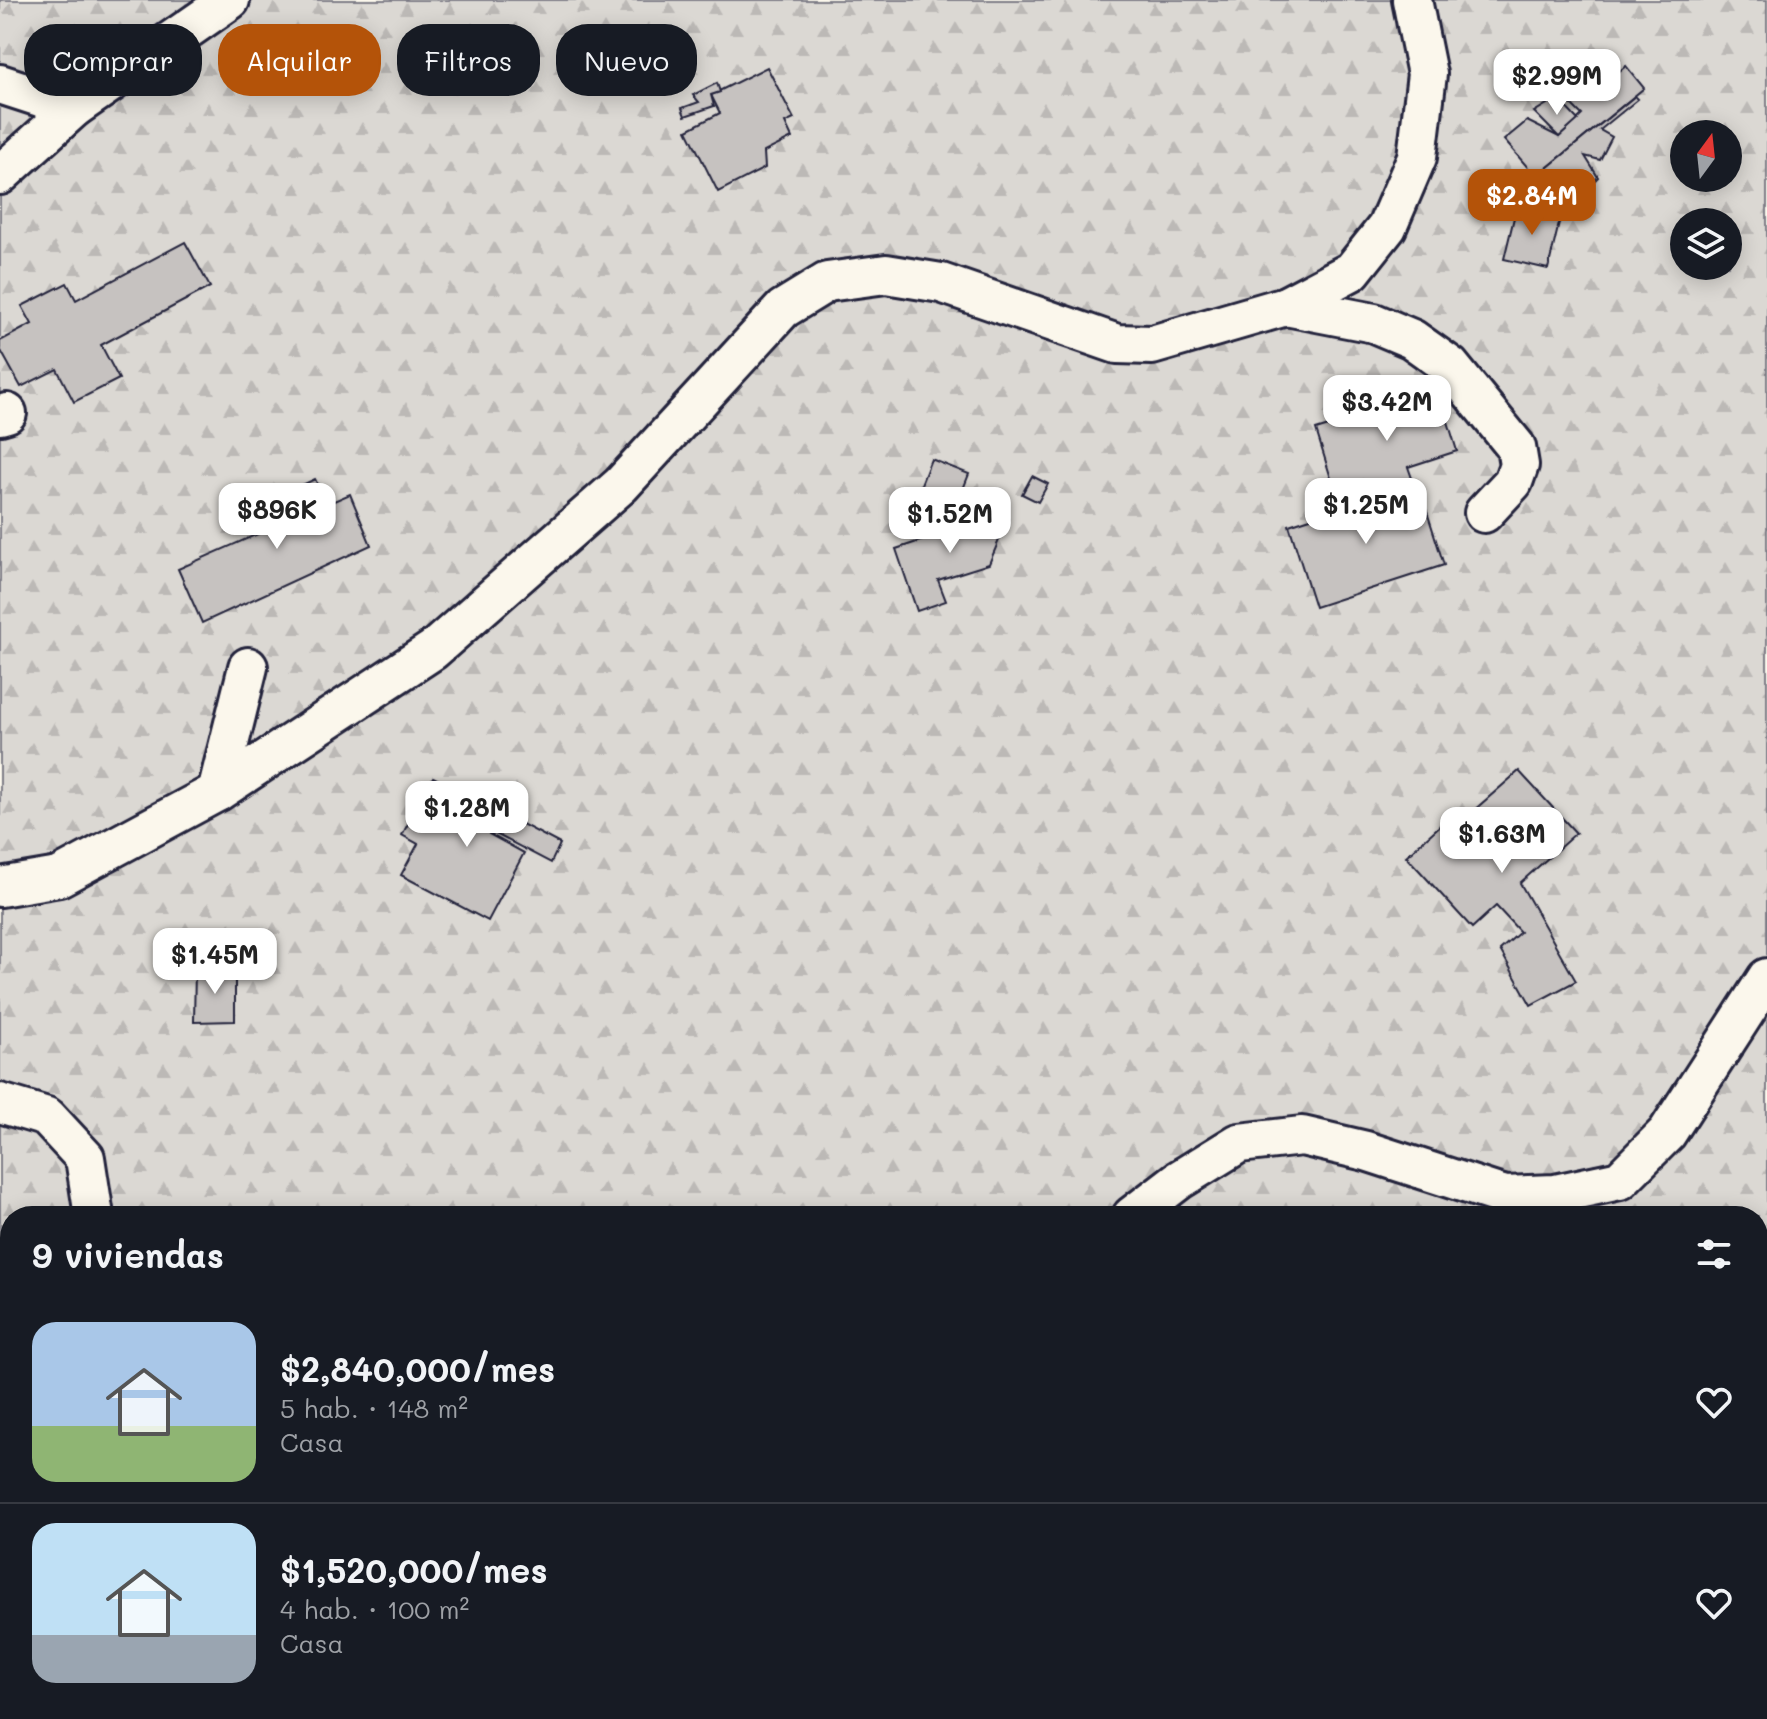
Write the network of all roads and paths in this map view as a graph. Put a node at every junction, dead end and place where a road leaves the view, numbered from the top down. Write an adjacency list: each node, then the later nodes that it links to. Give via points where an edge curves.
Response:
1 (230, 0): 4 (lane)
2 (1412, 0): 6 (lane, via 1427,74 1417,157 1387,227 1352,271)
3 (0, 84): 4 (lane)
4 (74, 108): 5 (lane)
5 (0, 175)
6 (1286, 306): 7 (lane, via 1374,323 1412,339 1450,366 1516,447 1519,465 1513,482); 9 (lane, via 1164,343 1117,344 941,283 886,274 827,282 783,309 621,485 433,650)
7 (1484, 513)
8 (248, 667): 9 (lane)
9 (217, 792): 10 (lane, via 59,877)
10 (0, 887)
11 (1767, 978): 14 (lane, via 1667,1133 1620,1180 1555,1194 1505,1196 1302,1136 1239,1143)
12 (0, 1103): 13 (lane, via 47,1117 85,1158)
13 (92, 1206)
14 (1145, 1206)

